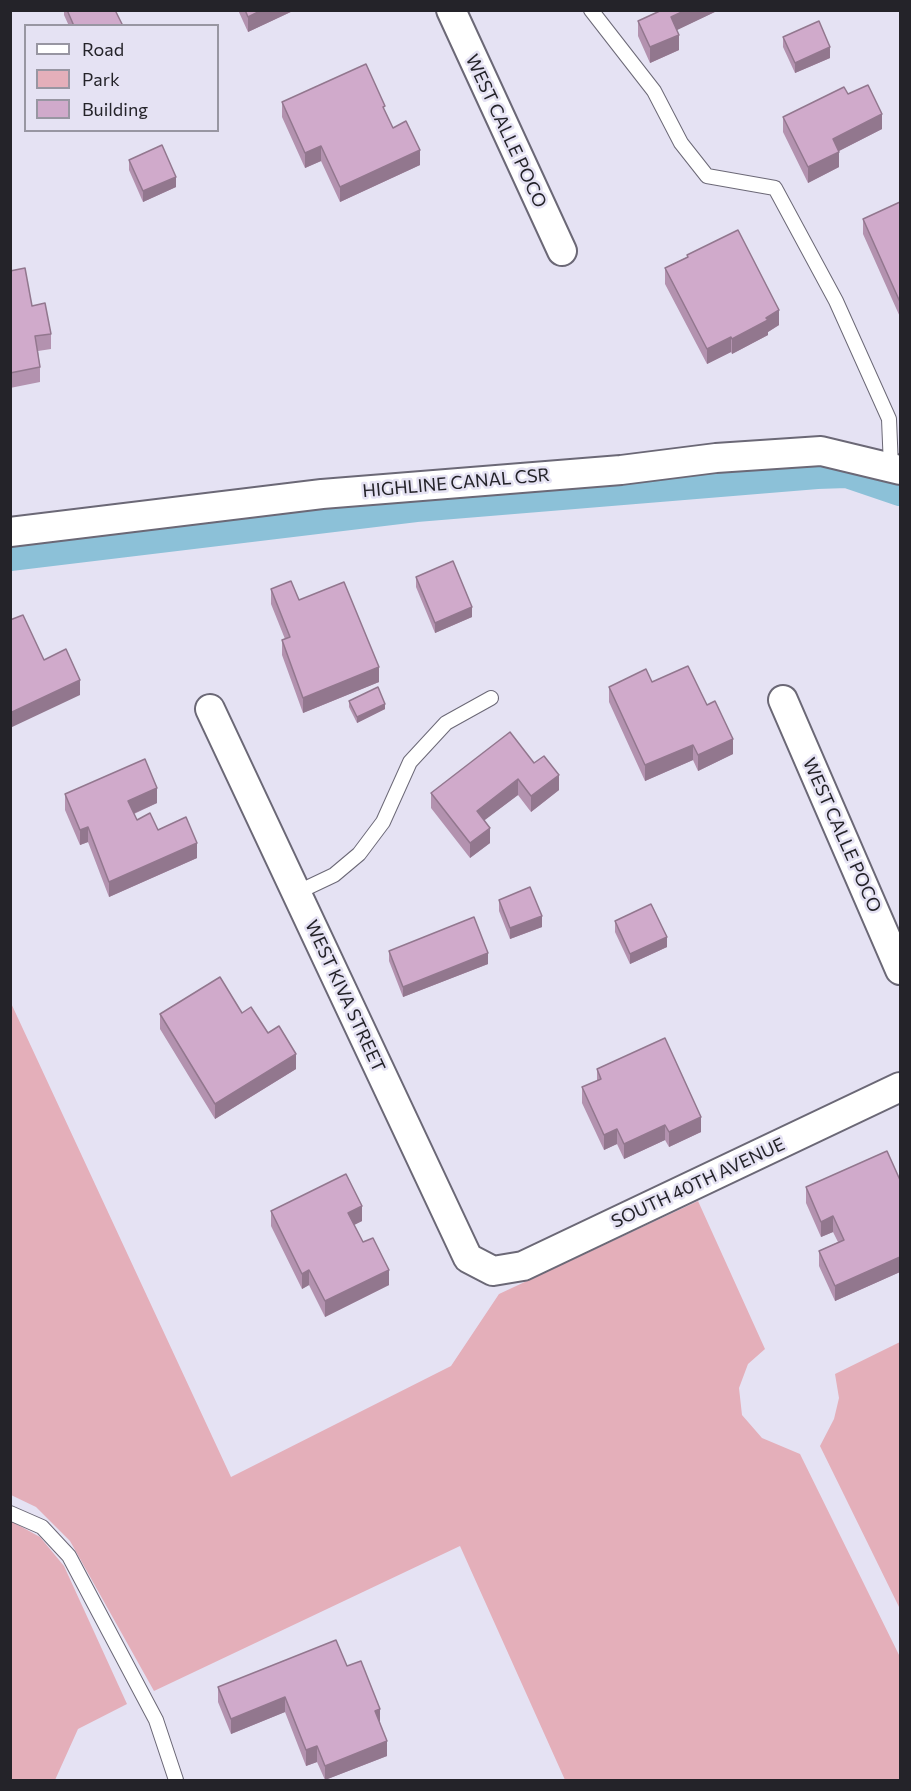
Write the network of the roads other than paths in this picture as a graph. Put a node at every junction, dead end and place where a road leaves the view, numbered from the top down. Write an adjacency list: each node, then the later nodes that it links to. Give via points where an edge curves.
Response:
1 (451, 10): 3 (street, WEST CALLE POCO)
2 (591, 10): 4 (lane, via 654,92 681,143 707,176 775,188 836,301 889,419)
3 (562, 251)
4 (896, 469): 5 (street, HIGHLINE CANAL CSR, via 820,451 716,458 610,471 322,494)
5 (10, 532)
6 (492, 698): 9 (lane, via 446,723 410,762 383,822 359,854 334,875)
7 (783, 700): 10 (street, WEST CALLE POCO)
8 (210, 709): 9 (street, WEST KIVA STREET)
9 (296, 893): 12 (street, WEST KIVA STREET, via 468,1258)
10 (900, 970)
11 (900, 1087): 12 (street, SOUTH 40TH AVENUE, via 523,1266)
12 (493, 1271)
13 (10, 1513): 14 (lane, via 42,1527 69,1556 156,1720)
14 (176, 1780)

